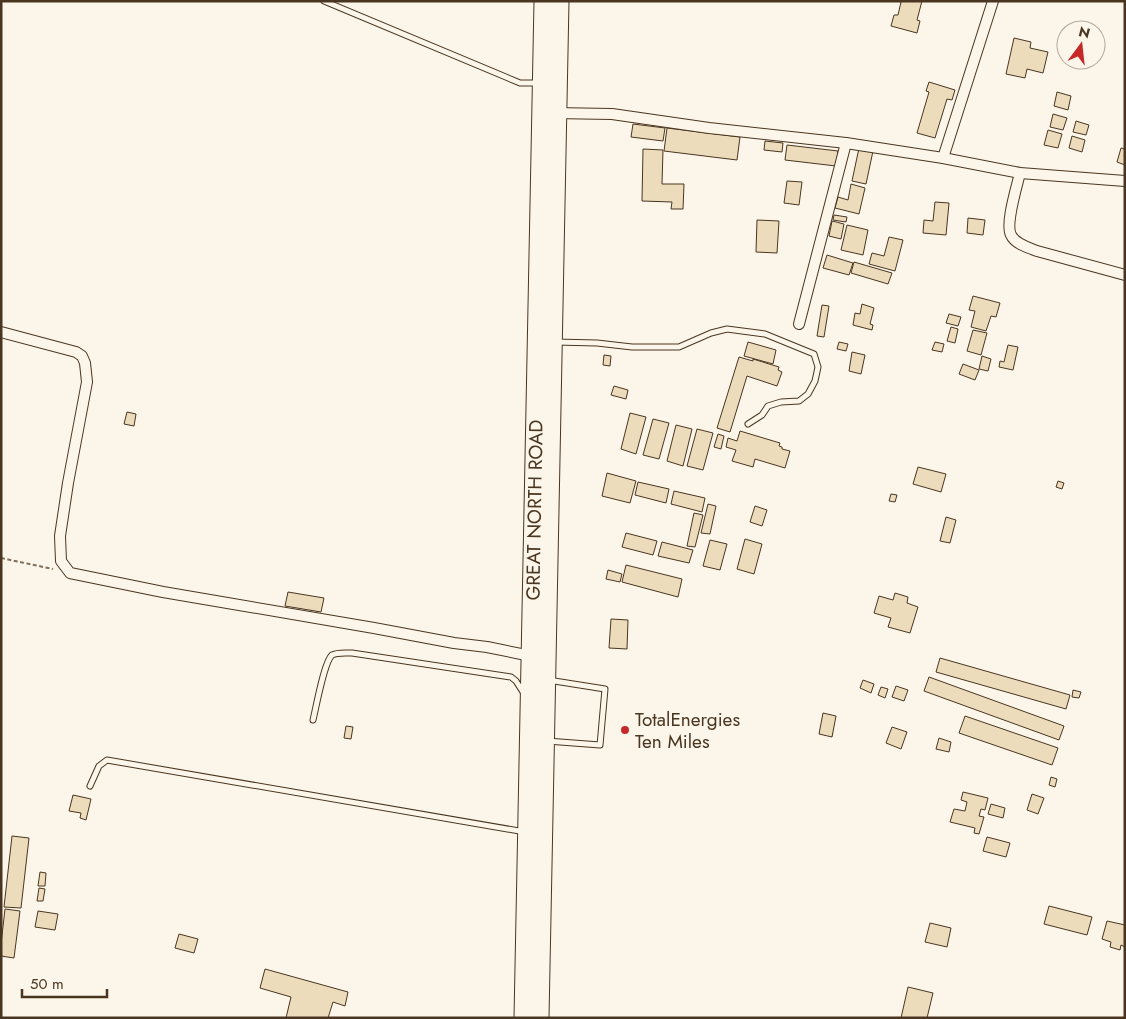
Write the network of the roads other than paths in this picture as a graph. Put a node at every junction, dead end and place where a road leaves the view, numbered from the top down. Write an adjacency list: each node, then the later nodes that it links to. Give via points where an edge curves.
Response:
1 (324, 1): 5 (lane, via 520,83)
2 (544, 1): 5 (highway, GREAT NORTH ROAD)
3 (559, 1): 5 (highway, GREAT NORTH ROAD)
4 (993, 1): 8 (street)
5 (550, 83): 6 (highway, GREAT NORTH ROAD)
6 (549, 113): 7 (street, via 612,114); 14 (highway, GREAT NORTH ROAD); 16 (highway, GREAT NORTH ROAD)
7 (846, 143): 8 (street); 12 (street)
8 (943, 158): 9 (street)
9 (1020, 173): 10 (street); 11 (street, via 1008,225 1016,241 1038,251)
10 (1125, 181)
11 (1125, 275)
12 (800, 324)
13 (1, 332): 16 (street, via 76,352 86,363 87,382 60,536 61,560 70,572 163,592)
14 (552, 342): 15 (lane, via 679,347 711,332 727,329 765,334 814,354 818,367 808,394 799,401 768,406); 17 (highway, GREAT NORTH ROAD)
15 (748, 424)
16 (531, 656): 17 (highway, GREAT NORTH ROAD)
17 (538, 679): 18 (highway, GREAT NORTH ROAD); 20 (highway, GREAT NORTH ROAD); 20 (lane, via 605,688 600,745)
18 (530, 707): 19 (lane, via 511,677 337,653 331,656 326,666); 20 (highway, GREAT NORTH ROAD)
19 (313, 720)
20 (537, 740): 22 (highway, GREAT NORTH ROAD); 24 (highway, GREAT NORTH ROAD)
21 (90, 786): 22 (lane, via 99,766 107,760)
22 (528, 832): 23 (highway, GREAT NORTH ROAD)
23 (524, 1018)
24 (539, 1018)

